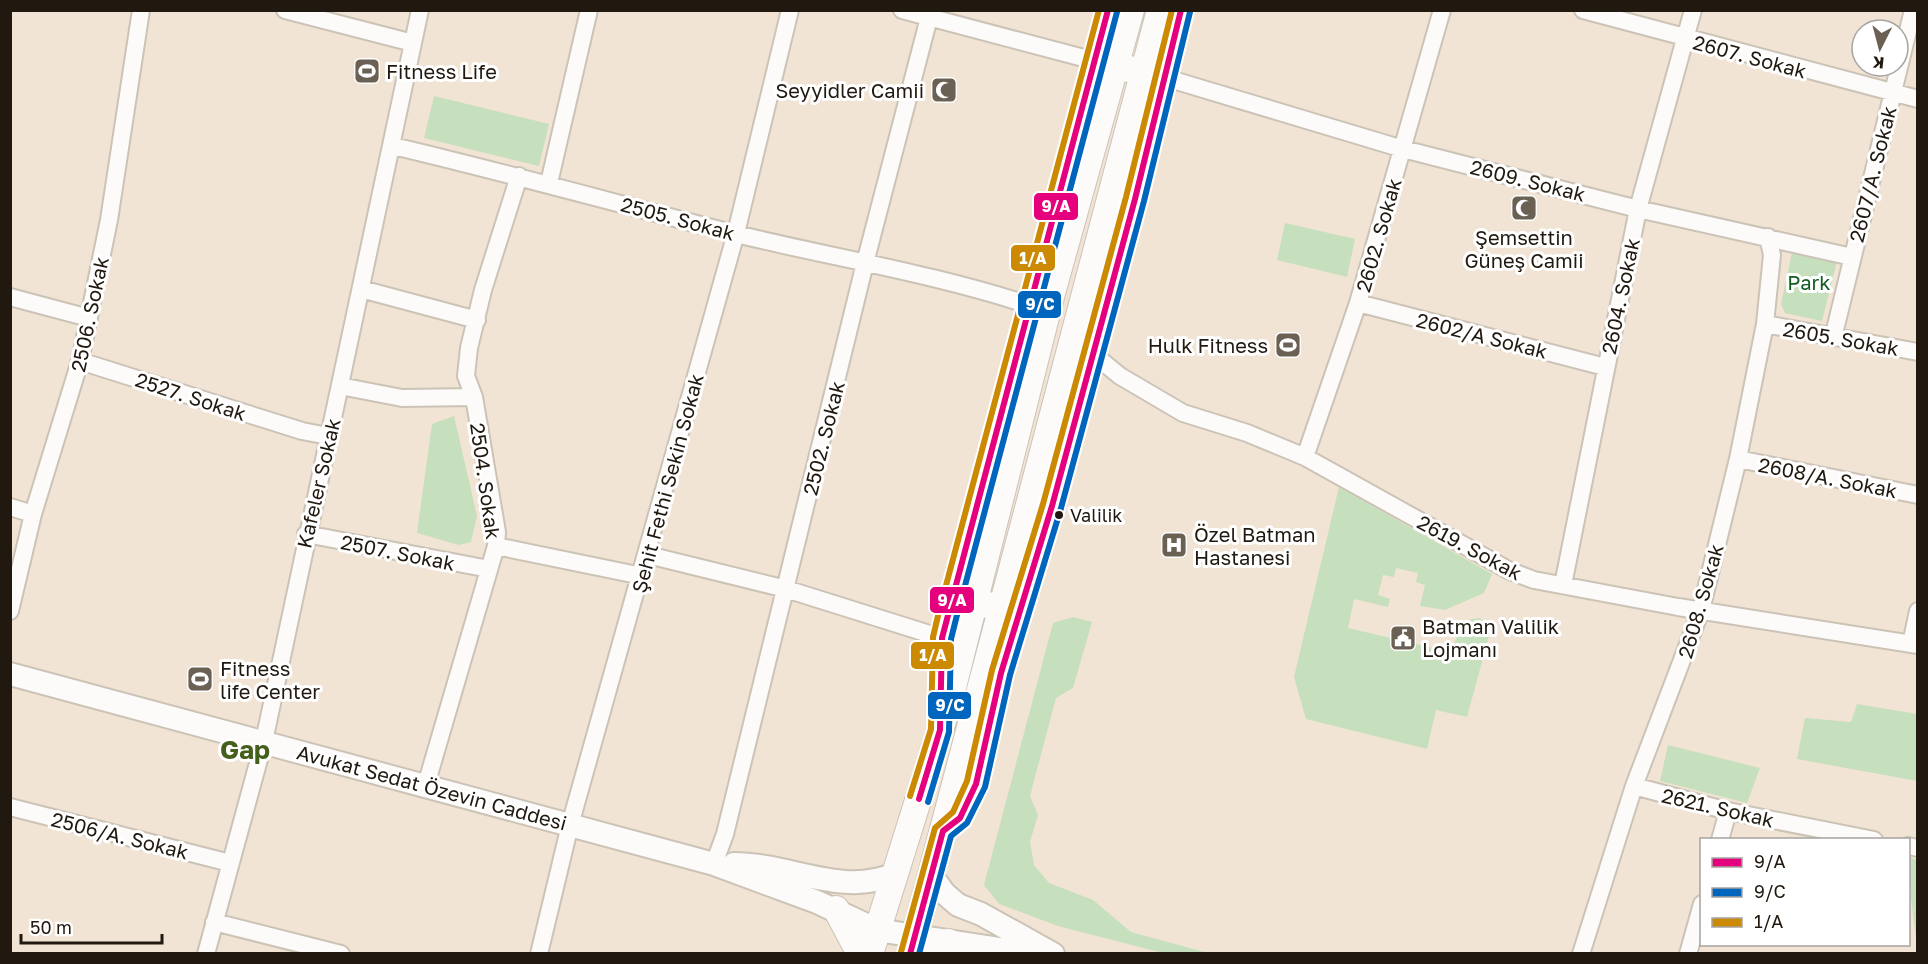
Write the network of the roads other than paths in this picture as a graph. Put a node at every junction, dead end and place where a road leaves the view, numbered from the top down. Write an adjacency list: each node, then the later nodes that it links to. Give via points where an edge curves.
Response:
1 (141, 10): 35 (street, 2506. Sokak, via 109,220)
2 (285, 10): 17 (street)
3 (420, 10): 17 (street, Kafeler Sokak)
4 (589, 10): 25 (street)
5 (790, 10): 27 (street, Şehit Fethi Sekin Sokak)
6 (902, 10): 15 (street)
7 (1108, 10): 18 (street)
8 (1131, 10): 18 (main road)
9 (1160, 10): 19 (main road)
10 (1181, 10): 19 (street)
11 (1442, 10): 23 (street, 2602. Sokak)
12 (1582, 10): 16 (street, 2607. Sokak)
13 (1693, 10): 16 (street, 2604. Sokak)
14 (1913, 10): 20 (street, 2607/A. Sokak)
15 (930, 14): 18 (street); 30 (street, 2502. Sokak)
16 (1685, 39): 20 (street, 2607. Sokak); 26 (street, 2604. Sokak)
17 (413, 43): 22 (street, Kafeler Sokak)
18 (1094, 61): 19 (main road); 34 (street); 58 (main road, via 1052,293)
19 (1154, 76): 23 (street, 2609. Sokak); 40 (street, via 1135,199); 61 (main road)
20 (1891, 93): 21 (street, 2607. Sokak); 29 (street, 2607/A. Sokak)
21 (1917, 99)
22 (393, 146): 24 (street, 2505. Sokak); 31 (street, Kafeler Sokak)
23 (1403, 149): 26 (street, 2609. Sokak); 33 (street, 2602. Sokak)
24 (519, 176): 25 (street, 2505. Sokak); 36 (street, 2504. Sokak)
25 (549, 183): 27 (street, 2505. Sokak)
26 (1638, 209): 28 (street, 2609. Sokak); 42 (street, 2604. Sokak)
27 (736, 234): 30 (street, 2505. Sokak); 53 (street, Şehit Fethi Sekin Sokak)
28 (1768, 237): 29 (street, 2609. Sokak); 37 (street, 2608. Sokak, via 1772,255)
29 (1851, 256): 38 (street, 2607/A. Sokak)
30 (866, 263): 34 (street, 2505. Sokak, via 964,285); 57 (street, 2502. Sokak)
31 (361, 289): 36 (street); 43 (street, Kafeler Sokak)
32 (10, 297): 35 (street)
33 (1358, 303): 42 (street, 2602/A Sokak); 46 (street, 2602. Sokak)
34 (1032, 306): 58 (street)
35 (89, 318): 41 (street, 2506. Sokak)
36 (477, 320): 44 (street, 2504. Sokak, via 466,376)
37 (1765, 324): 38 (street, 2605. Sokak); 47 (street, 2608. Sokak)
38 (1833, 338): 39 (street, 2605. Sokak)
39 (1917, 352)
40 (1093, 354): 46 (street, 2619. Sokak, via 1120,376 1183,413); 61 (street, via 1052,506)
41 (80, 361): 45 (street, 2527. Sokak); 50 (street, 2506. Sokak)
42 (1605, 367): 56 (street, 2604. Sokak)
43 (340, 386): 44 (street, via 402,398); 45 (street, Kafeler Sokak)
44 (474, 397): 52 (street, 2504. Sokak, via 497,532)
45 (328, 436): 51 (street, Kafeler Sokak)
46 (1305, 457): 56 (street, 2619. Sokak, via 1510,571)
47 (1738, 459): 48 (street, 2608/A. Sokak); 59 (street, 2608. Sokak)
48 (1917, 495)
49 (10, 507): 50 (street)
50 (33, 514): 60 (street, 2506. Sokak)
51 (306, 534): 54 (street, 2507. Sokak); 67 (street, Kafeler Sokak)
52 (496, 546): 54 (street, 2504. Sokak); 55 (street)
53 (648, 555): 55 (street, Şehit Fethi Sekin Sokak); 57 (street)
54 (489, 569): 68 (street, 2504. Sokak)
55 (642, 576): 72 (street, Şehit Fethi Sekin Sokak)
56 (1563, 585): 59 (street, 2619. Sokak)
57 (786, 589): 63 (street); 76 (street, 2502. Sokak, via 725,834)
58 (964, 598): 61 (main road); 63 (street); 66 (main road)
59 (1701, 610): 64 (street, 2619. Sokak); 69 (street, 2608. Sokak)
60 (10, 611)
61 (1010, 611): 78 (main road)
62 (1917, 611): 64 (street)
63 (942, 638): 66 (street)
64 (1914, 644)
65 (10, 674): 67 (street, Avukat Sedat Özevin Caddesi)
66 (940, 730): 77 (main road)
67 (264, 741): 68 (street, Avukat Sedat Özevin Caddesi); 75 (street, Kafeler Sokak)
68 (426, 785): 72 (street, Avukat Sedat Özevin Caddesi)
69 (1634, 786): 71 (street, 2621. Sokak); 90 (street, 2608. Sokak)
70 (10, 807): 75 (street, 2506/A. Sokak)
71 (1728, 811): 73 (street); 74 (street, 2621. Sokak)
72 (570, 825): 76 (street, Avukat Sedat Özevin Caddesi); 86 (street, Şehit Fethi Sekin Sokak)
73 (1721, 838)
74 (1864, 838)
75 (230, 863): 81 (street, Kafeler Sokak)
76 (714, 864): 77 (street, via 754,864 846,884 877,881); 80 (street)
77 (895, 873): 82 (main road)
78 (932, 876): 83 (main road); 89 (street, via 958,905)
79 (1700, 908): 91 (street)
80 (836, 909): 82 (street); 87 (main road)
81 (214, 922): 84 (street, Kafeler Sokak); 85 (street)
82 (873, 942): 83 (street)
83 (924, 947): 88 (street)
84 (206, 954)
85 (341, 954)
86 (539, 954)
87 (860, 954)
88 (1031, 954)
89 (1053, 954)
90 (1581, 954)
91 (1688, 954)

